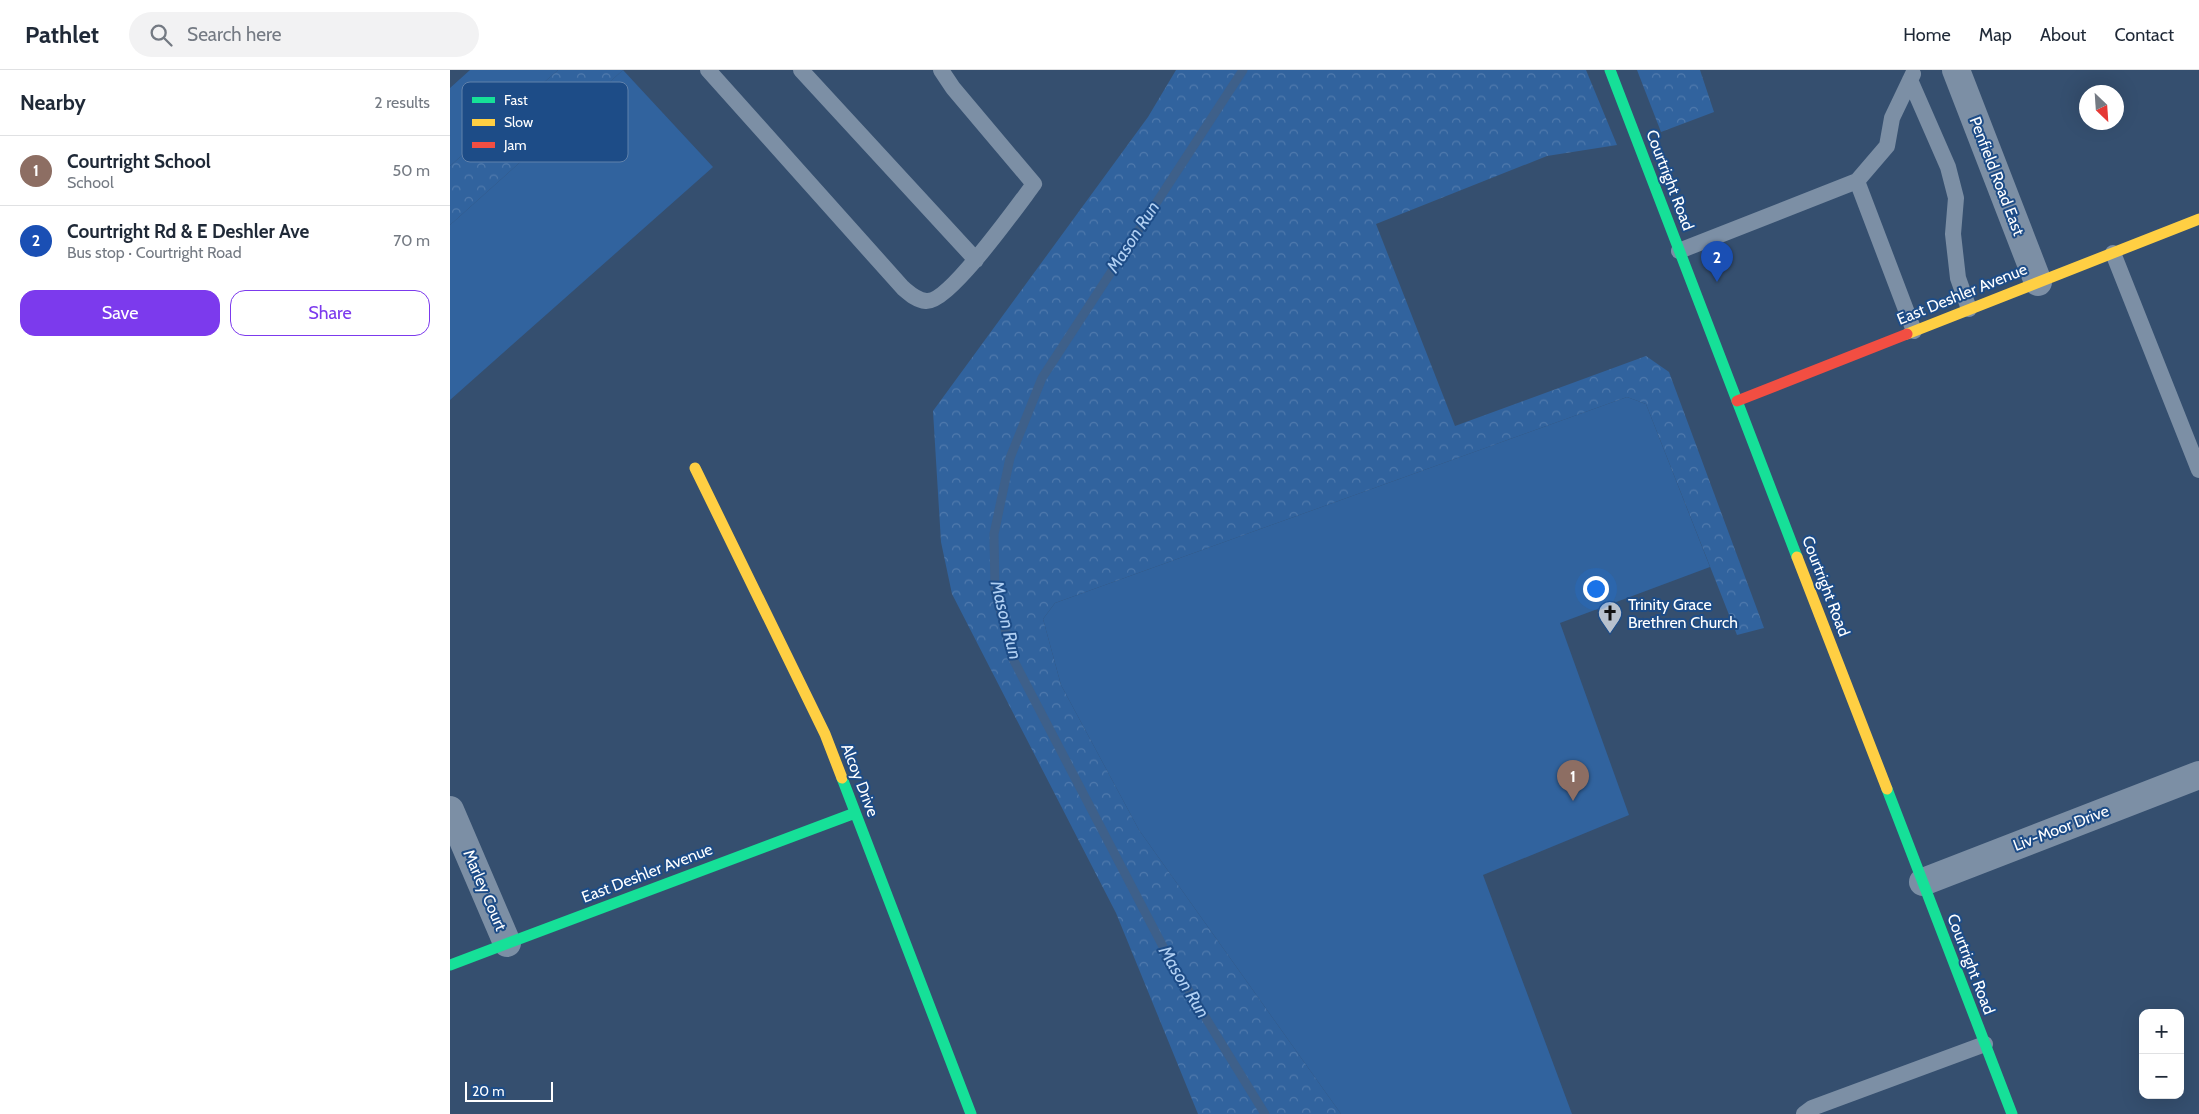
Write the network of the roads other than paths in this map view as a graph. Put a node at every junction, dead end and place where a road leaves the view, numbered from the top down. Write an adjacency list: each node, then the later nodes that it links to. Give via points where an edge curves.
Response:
1 (708, 70): 11 (lane, via 914,297 927,301 939,296)
2 (801, 70): 11 (lane)
3 (941, 70): 11 (lane, via 1034,184)
4 (1610, 70): 9 (street, Courtright Road)
5 (1956, 70): 12 (street, Penfield Road East)
6 (1913, 75): 7 (lane, via 1892,118 1887,146); 13 (lane, via 1948,167 1956,198 1953,234 1958,278)
7 (1857, 181): 9 (lane); 14 (lane)
8 (2199, 220): 10 (street, East Deshler Avenue)
9 (1679, 251): 15 (street, Courtright Road)
10 (2113, 253): 12 (street, East Deshler Avenue); 17 (lane)
11 (976, 260)
12 (2038, 282): 13 (street, East Deshler Avenue)
13 (1968, 309): 14 (street, East Deshler Avenue)
14 (1914, 331): 15 (street, East Deshler Avenue)
15 (1737, 401): 21 (street, Courtright Road)
16 (695, 468): 20 (street, Alcoy Drive, via 825,734)
17 (2199, 470)
18 (2199, 775): 21 (street, Liv-Moor Drive)
19 (450, 810): 22 (street, Marley Court)
20 (856, 813): 22 (street, East Deshler Avenue); 25 (street, Alcoy Drive)
21 (1922, 882): 24 (street, Courtright Road)
22 (507, 943): 23 (street, East Deshler Avenue)
23 (450, 965)
24 (1985, 1044): 26 (lane, via 1812,1108); 27 (street, Courtright Road)
25 (970, 1114)
26 (1804, 1114)
27 (2012, 1114)

